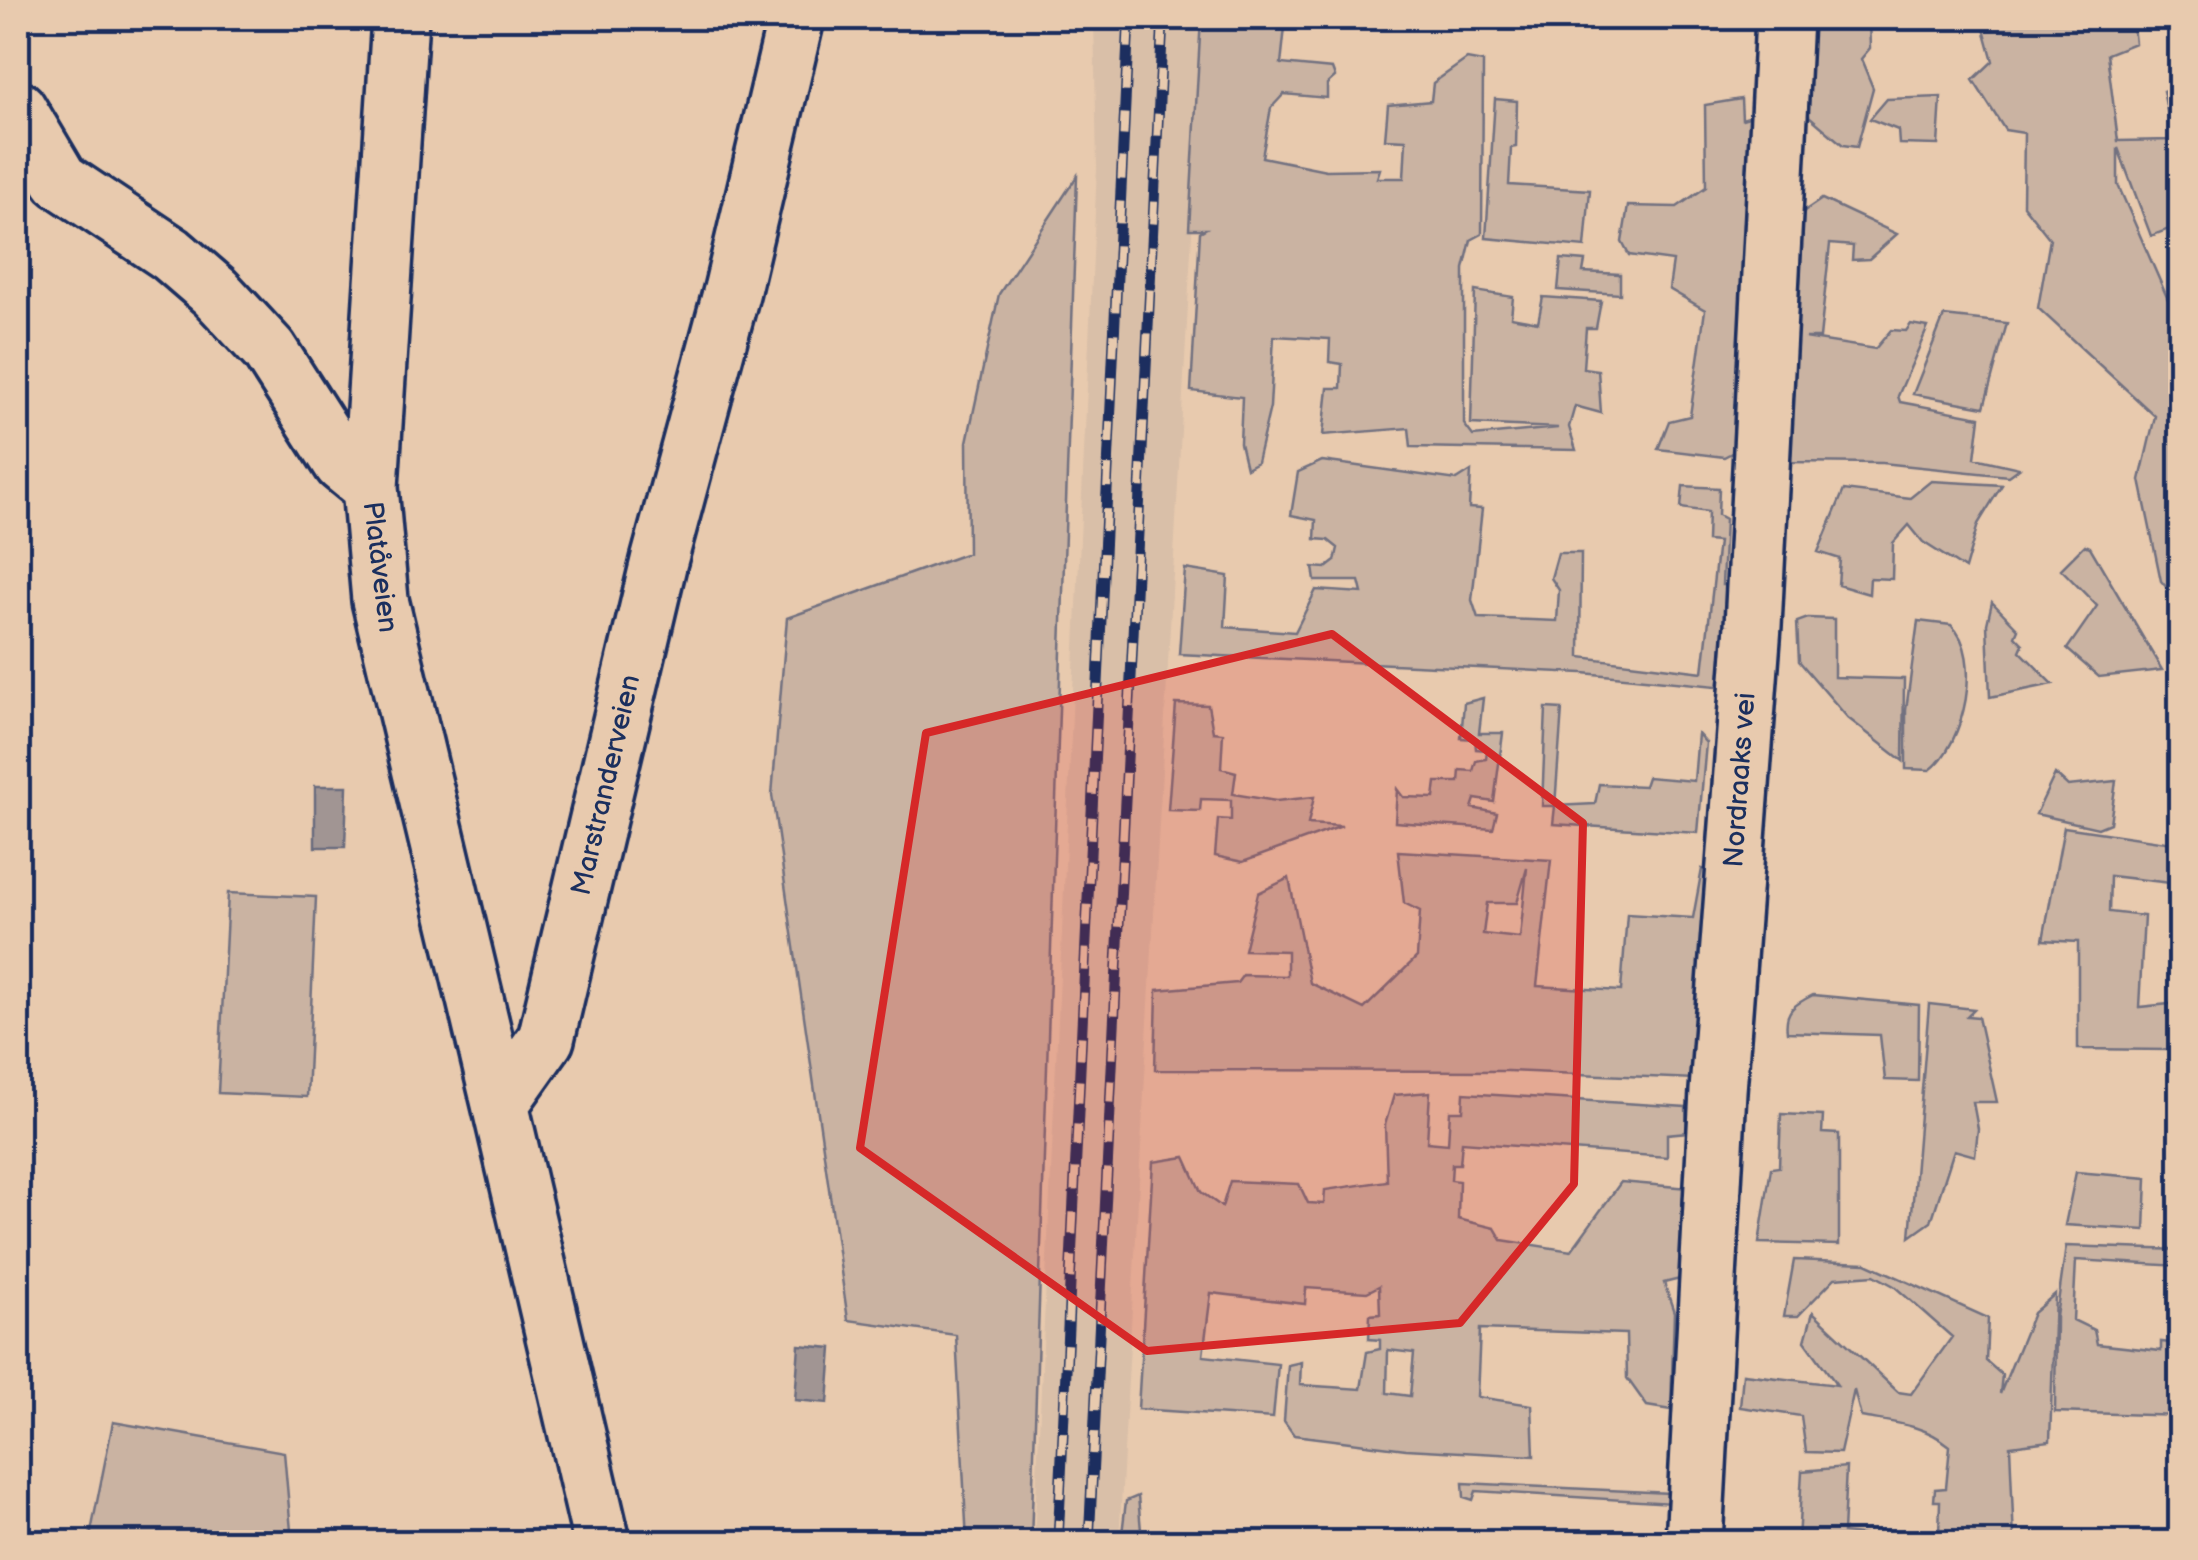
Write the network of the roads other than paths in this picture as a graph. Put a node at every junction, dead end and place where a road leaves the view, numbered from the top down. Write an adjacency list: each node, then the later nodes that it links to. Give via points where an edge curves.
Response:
1 (400, 18): 5 (street, Platåveien)
2 (796, 18): 6 (street, Marstranderveien, via 546,1039)
3 (1784, 18): 8 (street, Nordraaks vei)
4 (18, 109): 5 (street, via 60,180 171,254 269,350 342,464)
5 (370, 488): 6 (street, Platåveien, via 380,600)
6 (500, 1104): 7 (street)
7 (602, 1542)
8 (1694, 1542)

